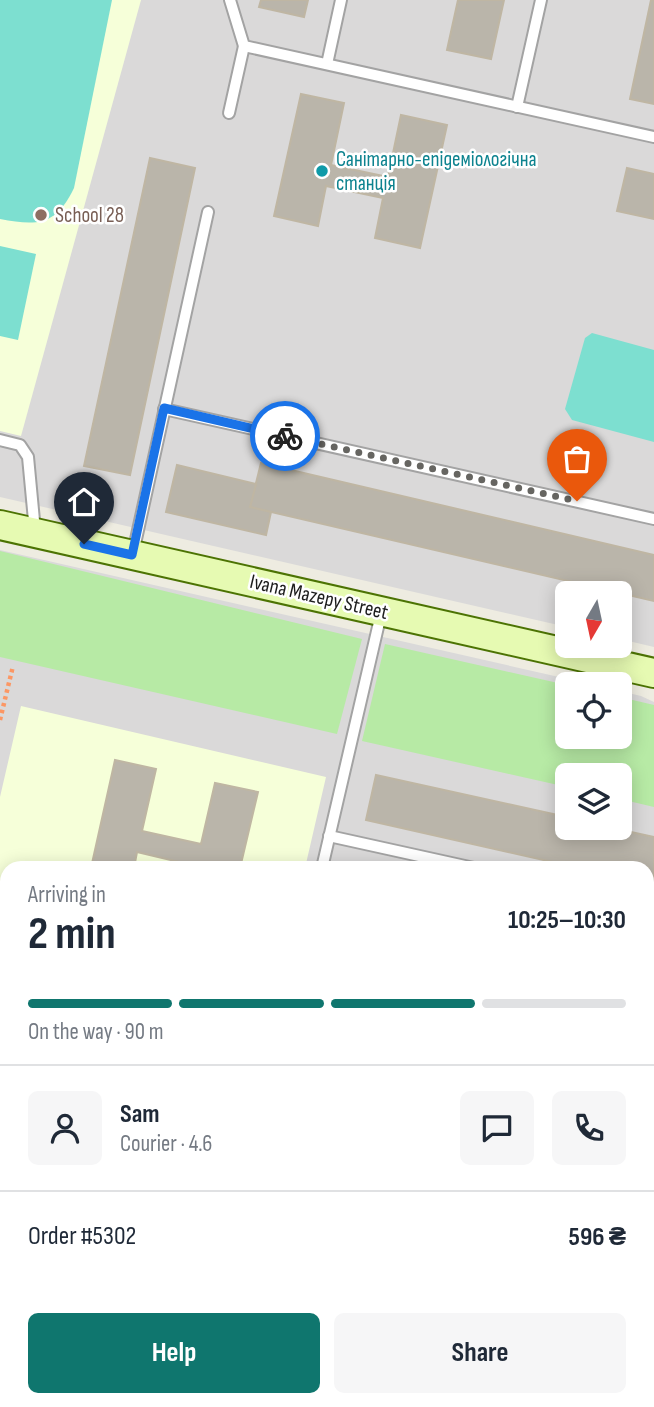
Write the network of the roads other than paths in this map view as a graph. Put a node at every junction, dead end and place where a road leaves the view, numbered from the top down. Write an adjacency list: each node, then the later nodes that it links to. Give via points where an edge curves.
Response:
1 (230, 0): 4 (lane)
2 (341, 0): 5 (lane)
3 (541, 0): 6 (lane)
4 (244, 46): 5 (lane); 7 (lane)
5 (327, 64): 6 (lane)
6 (517, 107): 8 (lane)
7 (229, 113)
8 (654, 137)
9 (208, 212): 10 (lane)
10 (164, 408): 12 (lane); 15 (lane)
11 (0, 440): 14 (lane, via 20,445 28,457)
12 (654, 519)
13 (0, 525): 14 (main road, Ivana Mazepy Street)
14 (35, 533): 15 (main road, Ivana Mazepy Street)
15 (132, 555): 16 (main road, Ivana Mazepy Street)
16 (381, 611): 17 (main road, Ivana Mazepy Street); 18 (lane)
17 (649, 674)
18 (329, 836): 19 (lane); 20 (lane)
19 (324, 861)
20 (417, 861)

